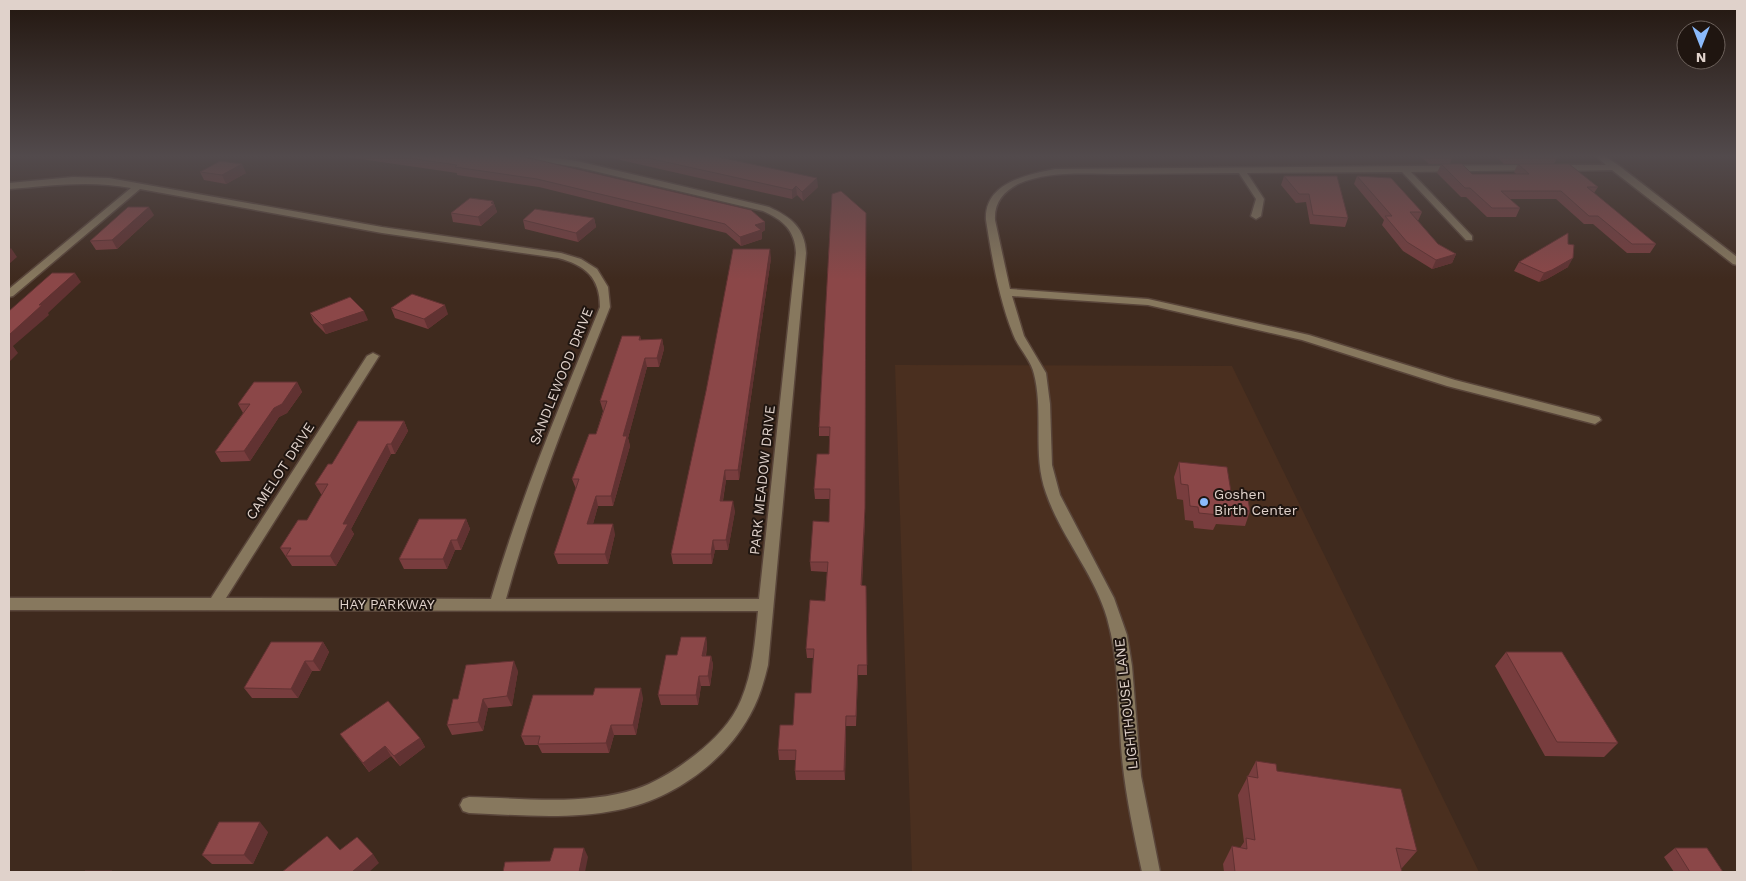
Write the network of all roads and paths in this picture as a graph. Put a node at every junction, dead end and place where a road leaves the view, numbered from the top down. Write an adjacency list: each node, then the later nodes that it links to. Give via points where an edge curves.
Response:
1 (125, 197): 12 (street)
2 (199, 197): 17 (street, SANDLEWOOD DRIVE, via 390,232 558,256 583,263 595,272 603,285 605,307 543,462)
3 (719, 197): 18 (street, PARK MEADOW DRIVE, via 778,214 800,236 801,253)
4 (997, 197): 11 (street, LIGHTHOUSE LANE, via 990,213)
5 (1259, 197): 8 (street)
6 (1430, 197): 9 (street)
7 (1654, 197): 10 (street)
8 (1256, 216)
9 (1469, 238)
10 (1737, 262)
11 (1006, 292): 14 (street, via 1157,304 1305,337 1451,384); 20 (street, LIGHTHOUSE LANE, via 1018,335 1039,371 1044,399 1043,456 1053,495 1104,590 1119,634 1131,763)
12 (9, 294)
13 (373, 356): 16 (street, CAMELOT DRIVE)
14 (1596, 420)
15 (9, 604): 16 (street, HAY PARKWAY)
16 (215, 604): 17 (street, HAY PARKWAY)
17 (497, 604): 18 (street, HAY PARKWAY)
18 (765, 605): 19 (street, PARK MEADOW DRIVE, via 755,687 743,713 703,760 650,791 620,801 594,805)
19 (469, 805)
20 (1151, 872)

